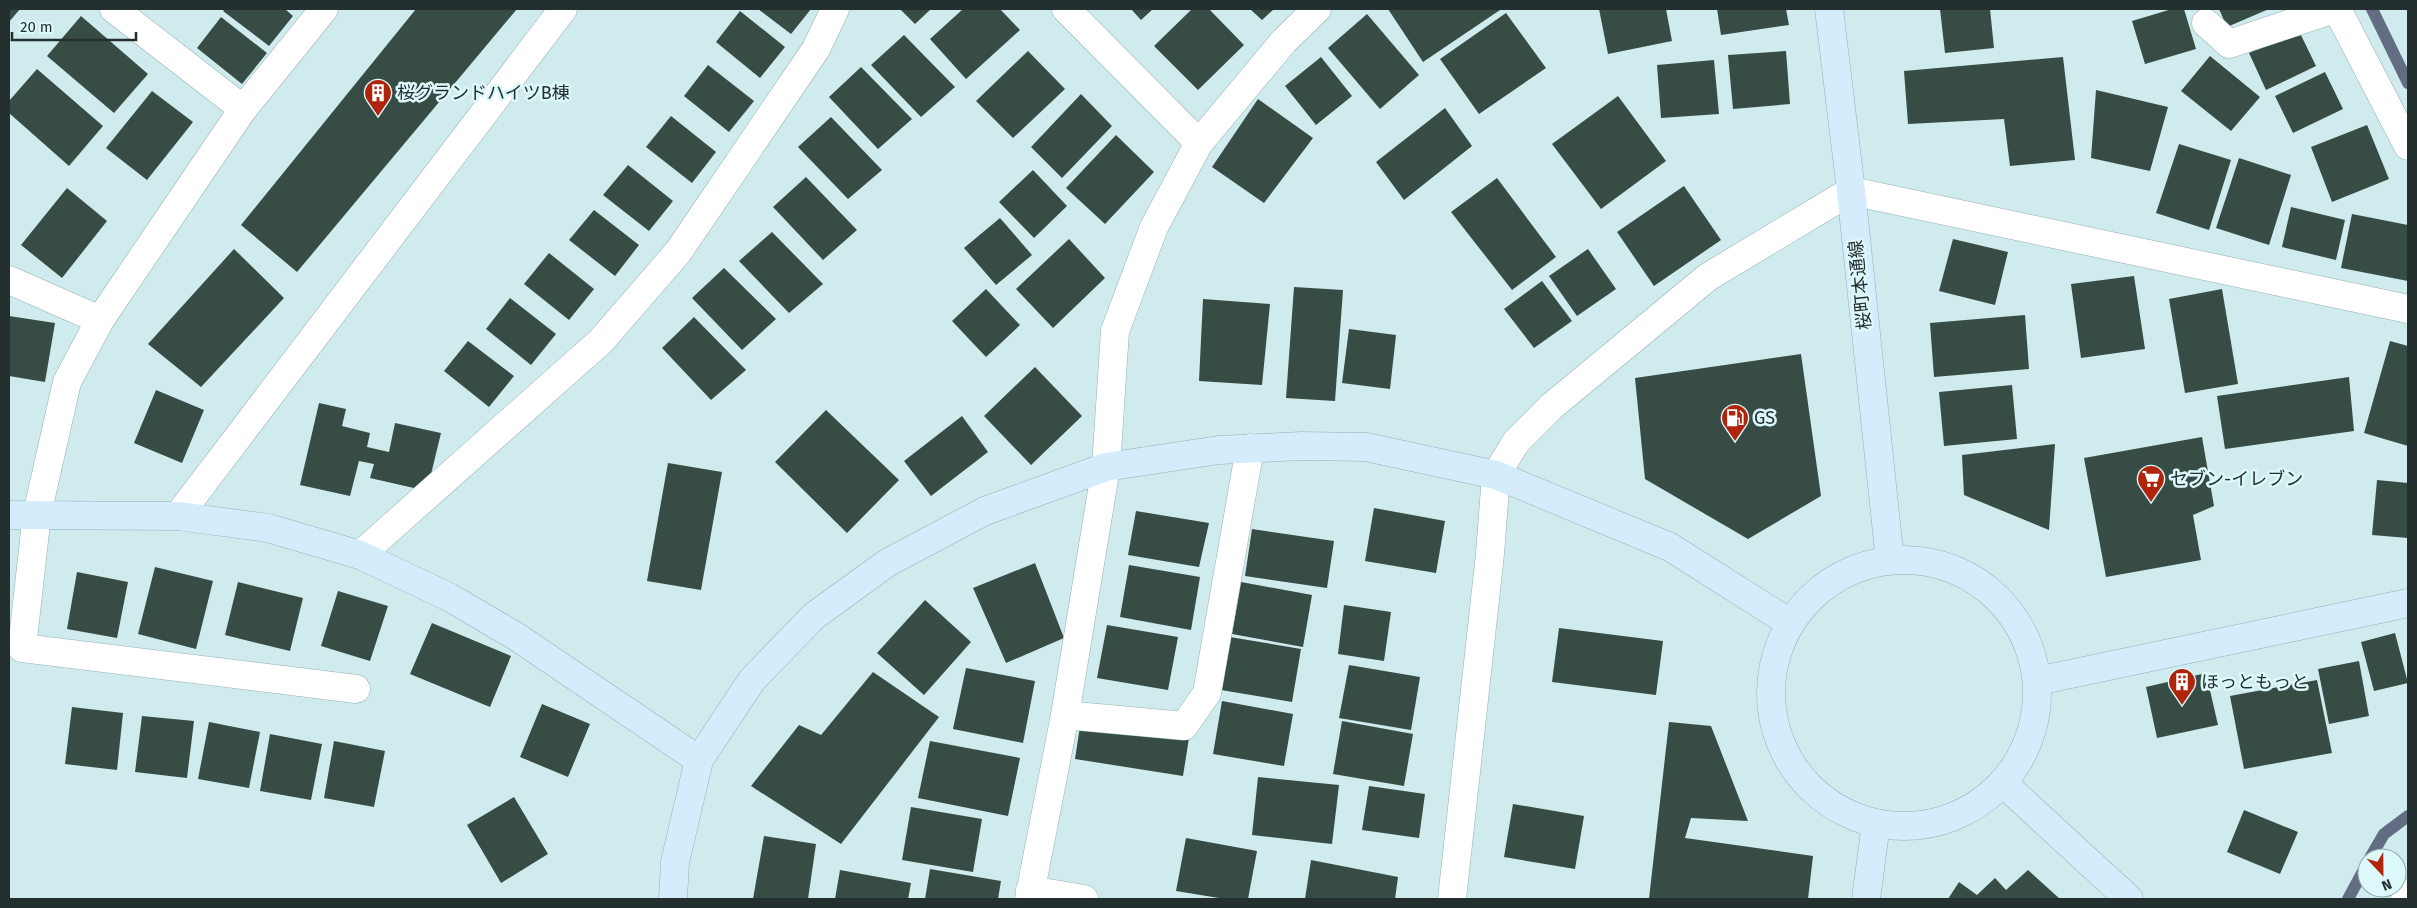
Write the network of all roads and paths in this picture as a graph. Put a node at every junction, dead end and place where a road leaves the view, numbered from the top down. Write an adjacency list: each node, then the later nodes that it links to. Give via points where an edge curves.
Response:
1 (114, 9): 10 (street)
2 (324, 9): 10 (street)
3 (564, 9): 22 (street)
4 (835, 9): 23 (street, via 816,49 678,252 601,341)
5 (1066, 9): 11 (street)
6 (1317, 9): 11 (street, via 1284,41)
7 (1829, 9): 13 (street, 桜町本通線)
8 (2335, 9): 9 (street, via 2229,44); 12 (street)
9 (2206, 23)
10 (243, 109): 16 (street)
11 (1199, 143): 18 (street, via 1154,227 1115,332)
12 (2408, 146)
13 (1851, 191): 15 (street); 19 (street, via 1708,277 1552,406 1516,442); 24 (street, 桜町本通線)
14 (9, 280): 16 (street)
15 (2408, 309)
16 (100, 320): 20 (street, via 67,382)
17 (1250, 448): 18 (street); 19 (street, via 1366,447); 29 (street, via 1207,693 1184,726)
18 (1106, 467): 29 (street); 30 (street, via 985,511 887,563 814,616 752,680)
19 (1496, 475): 26 (street, via 1670,547); 37 (street)
20 (37, 514): 21 (street); 22 (street); 28 (street, via 22,648)
21 (9, 515)
22 (178, 516): 23 (street, via 268,528)
23 (360, 555): 30 (street, via 449,597 517,637)
24 (1890, 561): 26 (street, via 1850,571 1817,592); 27 (street, via 1932,563 1971,578 2004,604 2026,640)
25 (2408, 603): 27 (street)
26 (1790, 623): 32 (street, via 1774,662 1770,705 1780,746 1803,782 1836,809)
27 (2037, 681): 31 (street, via 2035,717 2024,752)
28 (356, 689)
29 (1065, 715): 33 (street)
30 (699, 760): 35 (street, via 675,862)
31 (2003, 783): 32 (street, via 1976,805 1945,820 1911,827); 39 (street)
32 (1876, 824): 38 (street)
33 (1030, 894): 36 (street)
34 (2408, 894): 40 (street)
35 (673, 899)
36 (1084, 899)
37 (1452, 899)
38 (1866, 899)
39 (2129, 899)
40 (2405, 899)

